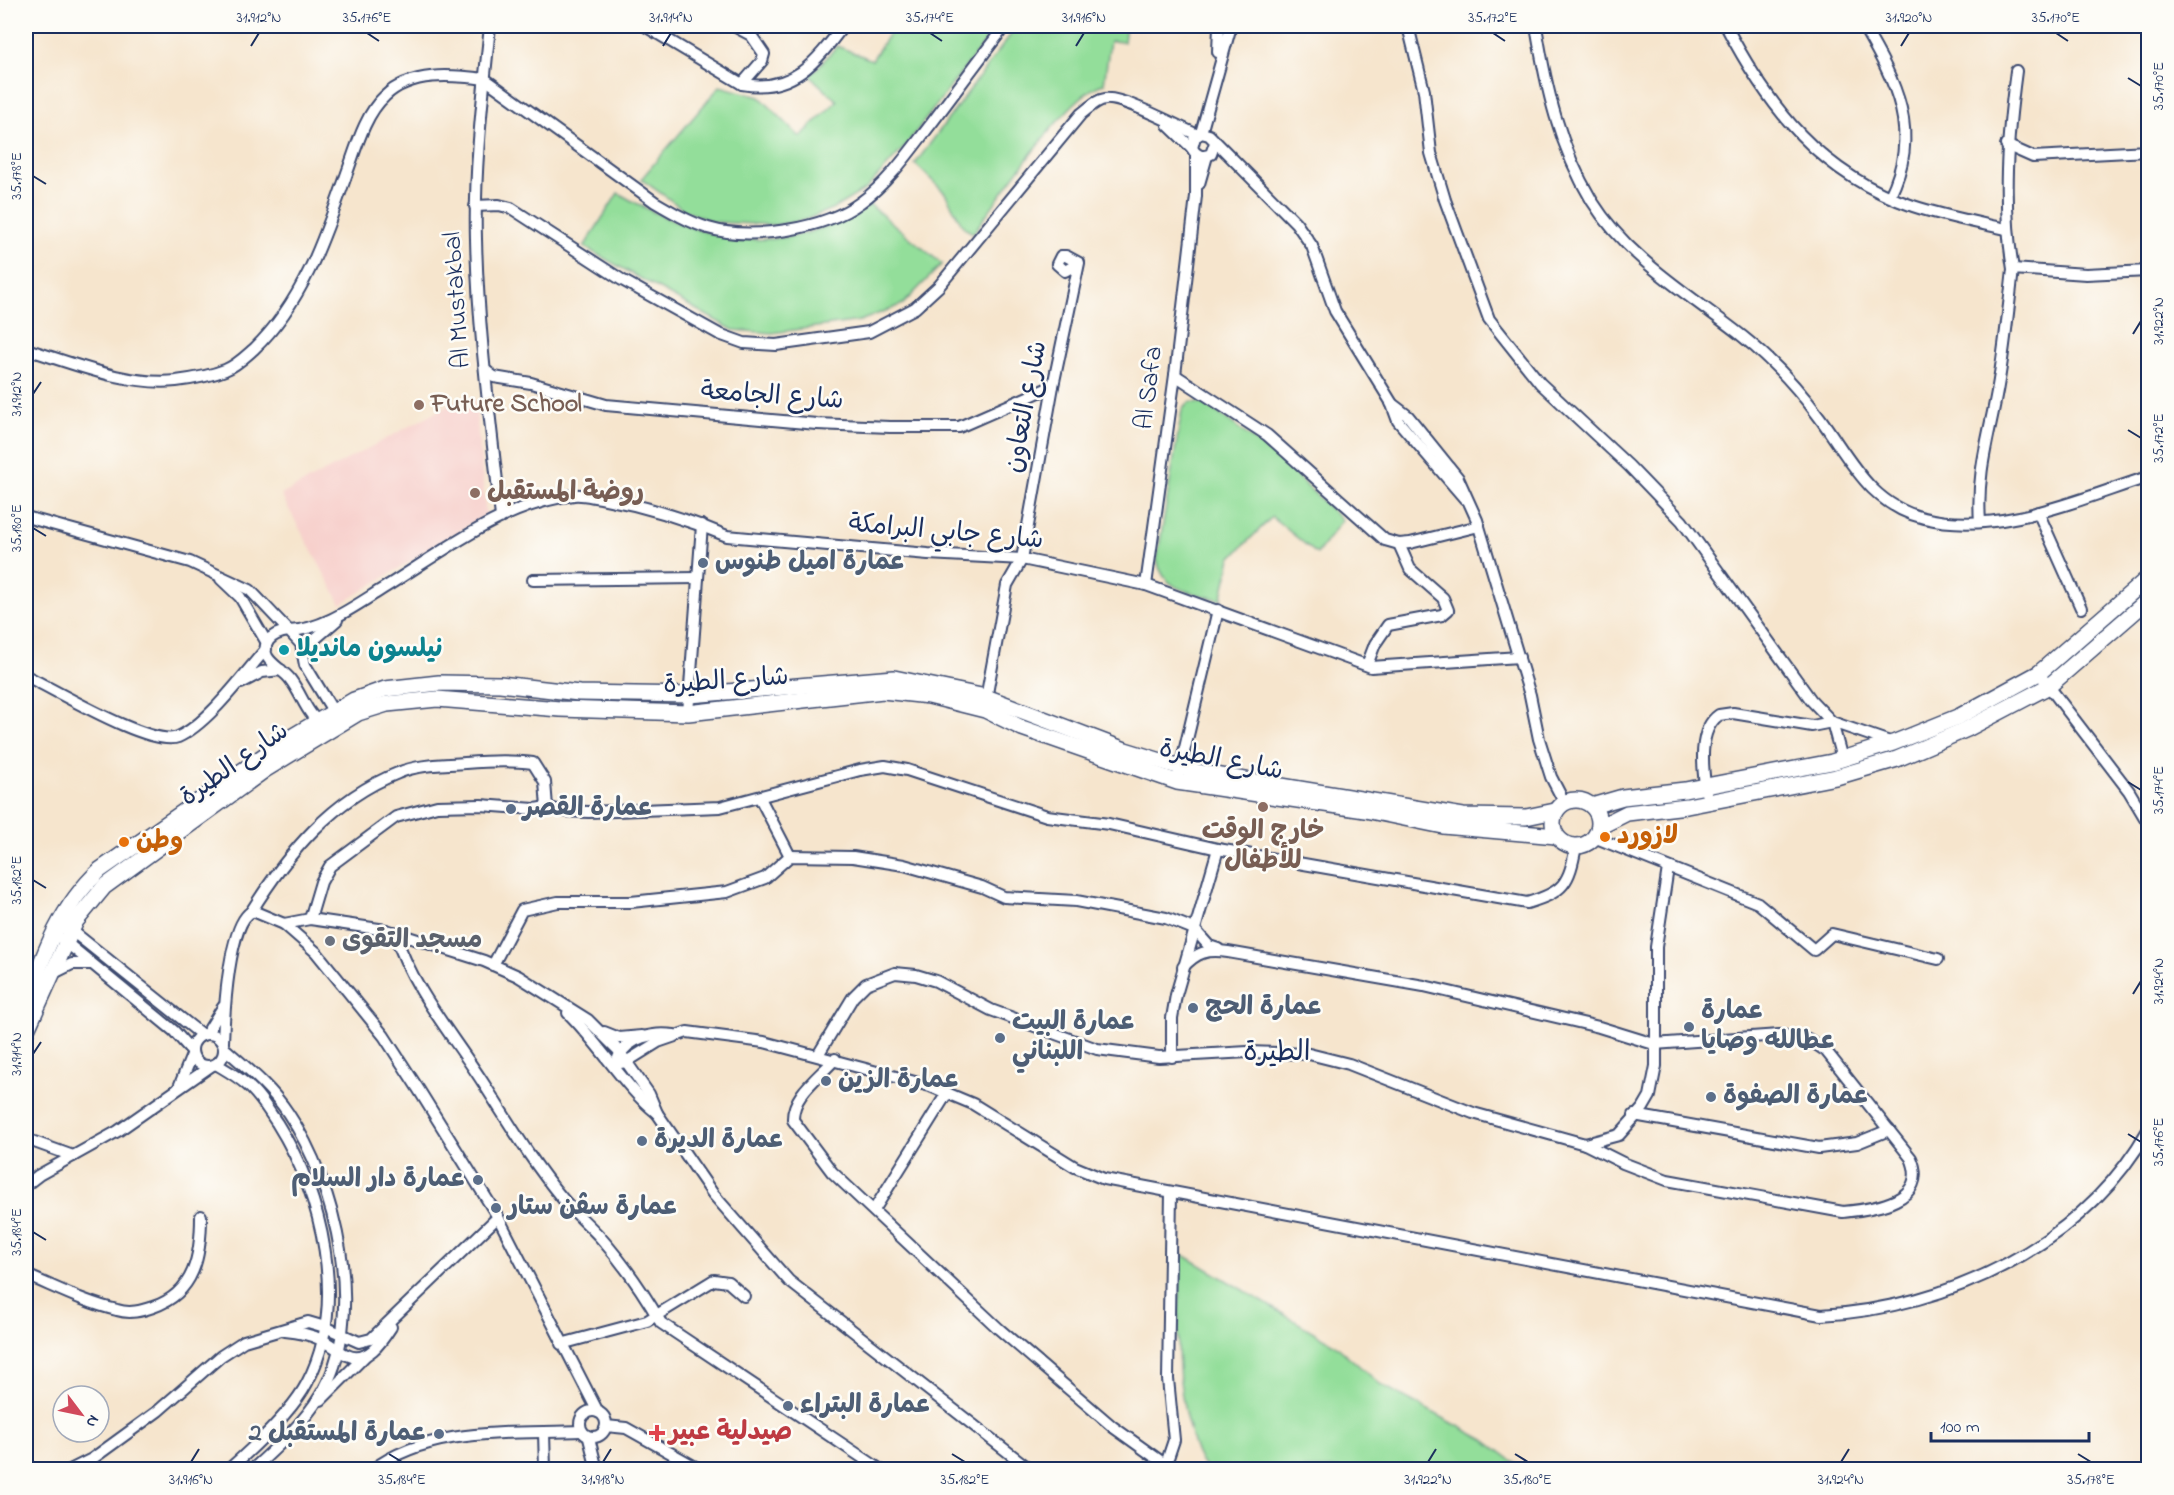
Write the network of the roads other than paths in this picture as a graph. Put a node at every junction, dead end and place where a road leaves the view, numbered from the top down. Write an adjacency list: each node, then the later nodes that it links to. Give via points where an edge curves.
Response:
1 (490, 26): 14 (street, Al Mustakbal)
2 (645, 26): 15 (street)
3 (734, 26): 15 (street, via 751,35 764,54)
4 (843, 26): 15 (street, via 816,61 792,78 776,84)
5 (1005, 26): 14 (street, via 881,184 847,211 804,227 778,231 726,232 685,219 655,202)
6 (1219, 26): 12 (street)
7 (1231, 26): 12 (street)
8 (1408, 26): 62 (street, via 1424,91 1434,163 1489,319 1540,383 1682,521 1811,700)
9 (1536, 26): 33 (street, via 1546,89 1558,128 1581,181 1611,228 1660,275 1744,337 1784,375 1869,488 1907,513)
10 (1726, 26): 19 (street, via 1762,89 1808,142 1845,175)
11 (1863, 26): 19 (street, via 1891,73 1901,106 1904,153 1900,178)
12 (1218, 68): 16 (street, Al Safa)
13 (2016, 71): 17 (street)
14 (485, 79): 20 (street, Al Mustakbal); 25 (street, via 430,77 397,87 384,96 357,145 302,287 265,339 227,370 174,381 147,380 119,376)
15 (742, 84)
16 (1204, 145): 20 (street, via 1118,99 1093,104 939,286 915,308 869,332 776,345 744,343 719,334 622,280 525,215 499,205); 27 (street, Al Safa); 35 (street, via 1247,173 1278,202 1312,246 1335,311 1391,402 1398,421 1466,499)
17 (2006, 145): 18 (street, via 2033,157); 21 (street)
18 (2148, 151)
19 (1890, 196): 21 (street, via 1936,213)
20 (476, 206): 26 (street, Al Mustakbal)
21 (2006, 229): 23 (street)
22 (1079, 263): 28 (street, شارع التعاون)
23 (2013, 269): 24 (street, via 2086,274); 33 (street, via 1999,382 1978,491)
24 (2148, 271)
25 (26, 349)
26 (485, 370): 28 (street, شارع الجامعة, via 494,377 531,383 606,405 890,428 959,427); 32 (street, Al Mustakbal)
27 (1175, 375): 36 (street, via 1267,435 1375,534); 42 (street, Al Safa)
28 (1053, 386): 37 (street, شارع التعاون)
29 (2148, 477): 30 (street)
30 (2038, 512): 33 (street); 45 (street)
31 (26, 517): 38 (street, via 190,562)
32 (501, 517): 34 (street, شارع جابي البرامكة, via 577,494 636,505); 44 (street, شارع جابي البرامكة)
33 (1980, 522)
34 (702, 525): 37 (street, شارع جابي البرامكة, via 727,537); 39 (street)
35 (1479, 526): 36 (street); 50 (street)
36 (1399, 544): 51 (street, via 1410,569 1443,598 1448,610 1442,615 1388,625)
37 (1022, 559): 42 (street, شارع جابي البرامكة); 58 (street, via 1006,585)
38 (216, 574): 47 (street, via 250,590); 48 (street, via 245,604)
39 (698, 578): 41 (street); 57 (street)
40 (2148, 578): 53 (main road)
41 (533, 580)
42 (1146, 585): 46 (street, شارع جابي البرامكة)
43 (2148, 600): 55 (main road)
44 (354, 607): 47 (street, via 312,628); 49 (street, via 315,639)
45 (2080, 608)
46 (1218, 609): 51 (street, شارع جابي البرامكة); 66 (street)
47 (289, 632): 48 (street, via 277,633); 49 (street, via 301,644)
48 (266, 646): 52 (street, via 267,656); 56 (street)
49 (303, 656): 59 (street)
50 (1519, 657): 51 (street, شارع جابي البرامكة, via 1392,667); 72 (street)
51 (1367, 665)
52 (281, 670): 56 (street, via 262,672); 61 (street)
53 (2039, 673): 55 (street); 64 (main road, via 1960,716)
54 (26, 676): 56 (street, via 139,732 169,739 187,731)
55 (2049, 686): 69 (main road, via 1967,729 1897,759 1836,777); 73 (street)
56 (231, 690)
57 (690, 695): 58 (main road, شارع الطيرة, via 894,678); 59 (main road, شارع الطيرة, via 579,693 500,684 412,684 354,699); 60 (street)
58 (985, 703): 60 (main road, شارع الطيرة, via 883,691); 66 (main road, شارع الطيرة, via 1022,728)
59 (333, 711): 61 (main road, شارع الطيرة); 63 (street)
60 (688, 713): 63 (main road, شارع الطيرة, via 560,709 437,699 358,712)
61 (315, 722): 63 (street); 84 (main road, شارع الطيرة, via 100,870 82,887)
62 (1832, 722): 64 (street); 65 (street); 67 (street, via 1812,726 1733,713 1719,715 1708,728 1702,762)
63 (330, 729): 86 (main road, شارع الطيرة, via 266,769 104,887 88,904)
64 (1893, 743): 65 (main road)
65 (1842, 759): 67 (main road)
66 (1179, 774): 72 (main road, شارع الطيرة, via 1463,816 1526,817); 75 (main road, شارع الطيرة, via 1443,826)
67 (1705, 786): 69 (street); 70 (main road, via 1623,797)
68 (760, 798): 71 (street, via 688,809 589,812); 77 (street, via 885,766 1047,816 1109,824); 78 (street)
69 (1708, 802): 74 (main road, via 1627,813)
70 (1592, 806): 72 (main road, via 1580,799); 74 (main road, via 1599,817)
71 (546, 807): 80 (street, via 545,782 533,764 493,760 430,765 398,773 353,799 308,835 278,868); 81 (street, via 437,806 396,817 330,866)
72 (1560, 807): 75 (main road, via 1552,819)
73 (2148, 823)
74 (1596, 832): 76 (main road, via 1590,842); 79 (street)
75 (1556, 836): 76 (main road, via 1563,843)
76 (1576, 846): 77 (street, via 1565,884 1553,896 1527,903)
77 (1218, 849): 83 (street)
78 (790, 856): 83 (street, via 853,857 904,865 1004,897 1076,901 1166,918); 90 (street, via 765,878 727,892 631,902 558,902 522,910)
79 (1668, 868): 88 (street, via 1758,903 1814,950 1832,934); 101 (street, via 1656,947)
80 (251, 912): 82 (street); 95 (street, via 243,917 237,931)
81 (310, 920): 82 (street); 85 (street)
82 (284, 924): 125 (street, via 316,952 384,1036)
83 (1194, 929): 87 (street, via 1209,946); 91 (street)
84 (54, 930): 86 (street); 94 (main road, شارع الطيرة)
85 (394, 932): 90 (street); 129 (street, via 424,1000 482,1080 529,1157 601,1239)
86 (68, 937): 89 (street); 92 (main road, شارع الطيرة); 98 (street)
87 (1228, 952): 91 (street, via 1204,951); 101 (street, via 1424,986 1599,1027)
88 (1938, 959)
89 (91, 964): 92 (street, via 72,964); 104 (street, via 174,1031)
90 (493, 965): 93 (street, via 518,976)
91 (1183, 967): 107 (street, via 1172,1018)
92 (51, 975): 97 (main road, شارع الطيرة)
93 (556, 1002): 96 (street); 109 (street)
94 (26, 1003)
95 (225, 1004): 98 (street); 102 (street)
96 (601, 1031): 99 (street, via 626,1038); 106 (street)
97 (26, 1032)
98 (204, 1034): 102 (street, via 215,1035); 104 (street, via 194,1040)
99 (651, 1034): 100 (street); 106 (street)
100 (674, 1035): 103 (street); 105 (street, via 687,1032 753,1041)
101 (1654, 1044): 115 (street, via 1656,1066 1650,1096); 116 (street, via 1779,1035 1808,1039 1826,1052)
102 (223, 1045): 110 (street, via 222,1059); 132 (street, via 271,1090 304,1139 317,1167 339,1248 344,1312)
103 (649, 1048): 106 (street); 111 (street, via 638,1067)
104 (192, 1052): 110 (street, via 198,1063); 112 (street)
105 (818, 1055): 107 (street, via 866,984 895,973 936,981 991,1010 1097,1049); 108 (street)
106 (623, 1057): 109 (street); 111 (street)
107 (1172, 1057): 119 (street, via 1248,1052 1309,1054 1349,1065 1473,1113)
108 (835, 1059): 113 (street); 123 (street, via 794,1104 793,1120 832,1172)
109 (614, 1064): 114 (street, via 643,1102)
110 (213, 1065): 112 (street); 130 (street, via 247,1084 293,1149 314,1202 321,1236 326,1275)
111 (641, 1083): 114 (street)
112 (176, 1092): 120 (street)
113 (946, 1093): 122 (street, via 973,1104 1075,1167 1104,1179); 123 (street)
114 (657, 1113): 154 (street, via 712,1194 789,1281)
115 (1634, 1115): 116 (street, via 1819,1148 1857,1143); 119 (street, via 1619,1135)
116 (1889, 1130): 119 (street, via 1916,1169 1911,1188 1889,1204 1843,1212 1667,1180)
117 (2148, 1130): 122 (street, via 2112,1184 2050,1239 1978,1276 1918,1299 1856,1313 1821,1315)
118 (26, 1139): 120 (street)
119 (1586, 1144)
120 (73, 1156): 121 (street)
121 (26, 1185)
122 (1171, 1193): 144 (street, via 1168,1379 1174,1440)
123 (874, 1210): 144 (street, via 1008,1336 1113,1427)
124 (201, 1216): 126 (street, via 201,1243 192,1275 185,1286 157,1305 136,1312 117,1311)
125 (498, 1217): 128 (street); 134 (street)
126 (26, 1275)
127 (744, 1296): 129 (street, via 728,1282 714,1280)
128 (404, 1309): 132 (street, via 365,1342); 136 (street)
129 (657, 1316): 134 (street); 153 (street, via 668,1329)
130 (325, 1327): 131 (street, via 308,1322); 132 (street); 133 (street)
131 (282, 1331): 133 (street); 146 (street, via 244,1341 111,1445)
132 (340, 1336): 135 (street)
133 (322, 1340): 135 (street); 142 (street, via 307,1384)
134 (561, 1344): 137 (street)
135 (337, 1348): 136 (street, via 352,1357); 138 (street, via 321,1395)
136 (366, 1355): 138 (street)
137 (598, 1412): 139 (street); 141 (street, via 582,1416 579,1424)
138 (308, 1413): 148 (street)
139 (606, 1426): 141 (street, via 602,1434); 152 (street, via 626,1428)
140 (544, 1432): 141 (street); 149 (street, via 436,1440); 150 (street)
141 (585, 1434): 151 (street)
142 (240, 1459): 147 (street); 148 (street)
143 (26, 1466): 145 (street)
144 (1169, 1467)
145 (35, 1470)
146 (70, 1470)
147 (228, 1470)
148 (251, 1470)
149 (372, 1470)
150 (545, 1470)
151 (597, 1470)
152 (701, 1470)
153 (881, 1470)
154 (1031, 1470)

